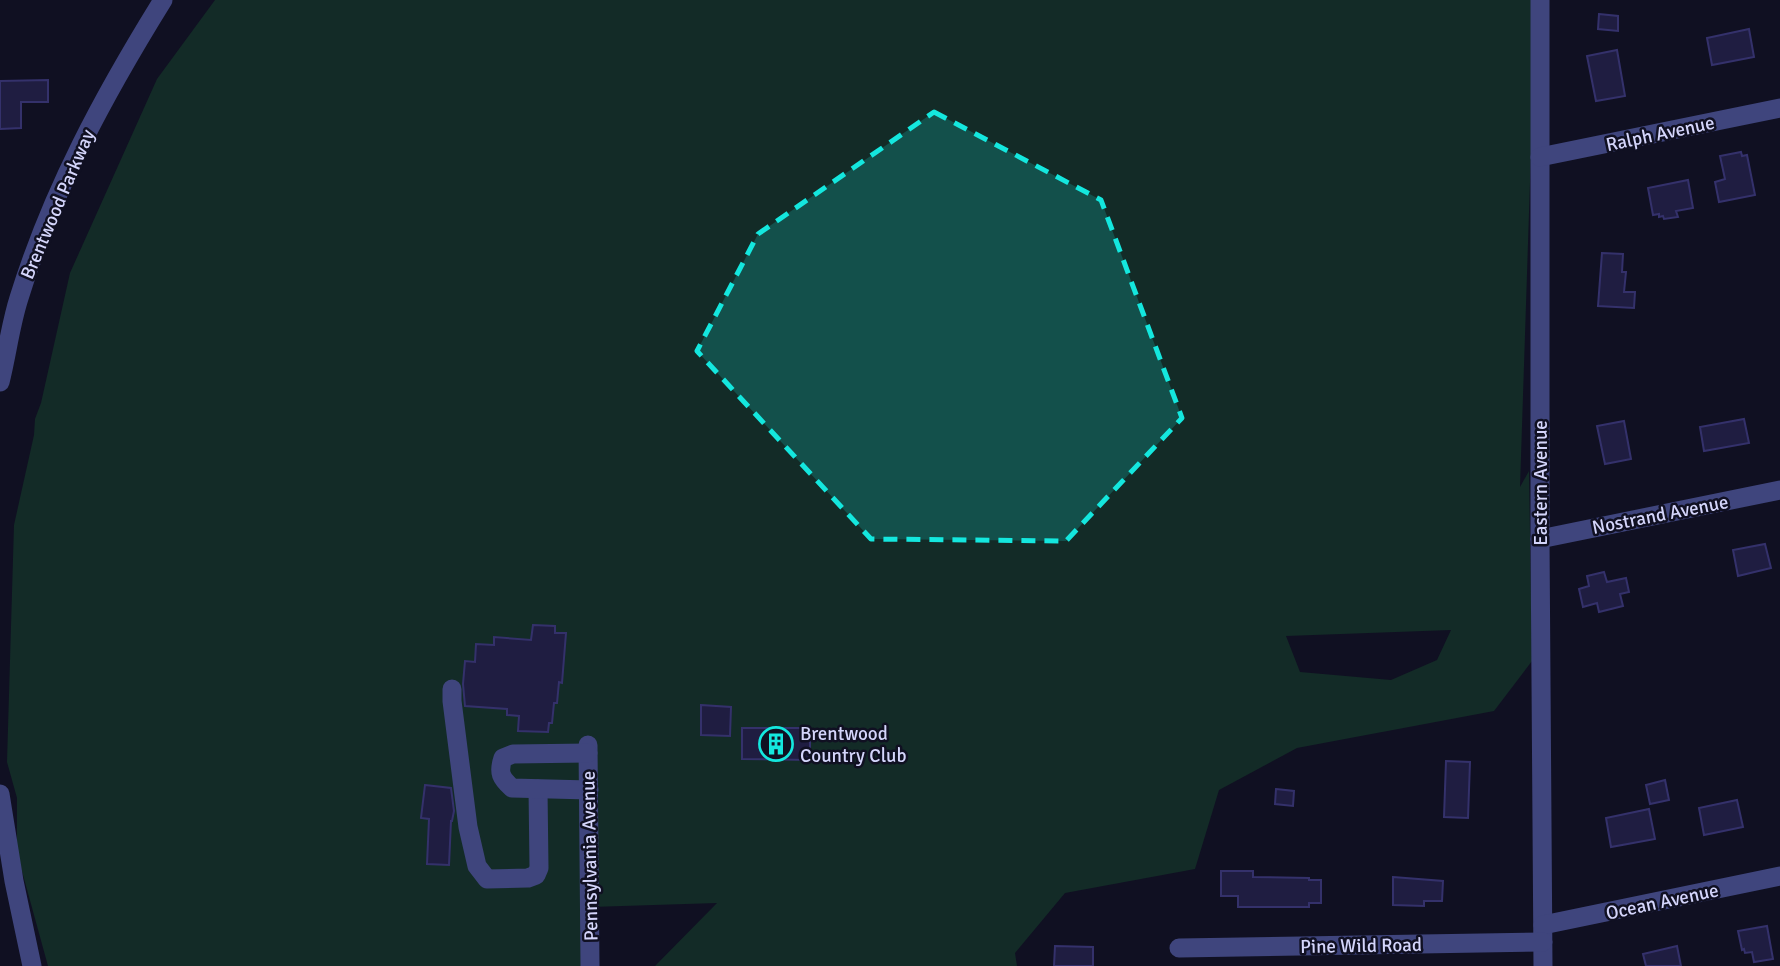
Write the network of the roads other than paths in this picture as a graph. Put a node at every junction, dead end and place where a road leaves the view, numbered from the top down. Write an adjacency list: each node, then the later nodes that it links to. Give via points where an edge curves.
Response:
1 (163, 0): 5 (street, Brentwood Parkway, via 73,158 42,234)
2 (1540, 0): 4 (street, Eastern Avenue)
3 (1780, 108): 4 (street, Ralph Avenue)
4 (1540, 157): 8 (street, Eastern Avenue)
5 (9, 297): 6 (street, Brentwood Parkway)
6 (0, 382)
7 (1780, 490): 8 (street, Nostrand Avenue)
8 (1540, 539): 14 (street, Eastern Avenue)
9 (452, 689): 10 (street, via 468,827 477,866 486,878 536,875)
10 (538, 789): 11 (street); 11 (street, Pennsylvania Avenue, via 512,788 503,779 503,758 588,749)
11 (589, 790): 17 (street, Pennsylvania Avenue)
12 (0, 794): 16 (street)
13 (1780, 876): 14 (street, Ocean Avenue)
14 (1543, 934): 15 (street, Pine Wild Road); 18 (street, Eastern Avenue)
15 (1179, 948)
16 (32, 966)
17 (590, 966)
18 (1543, 966)

